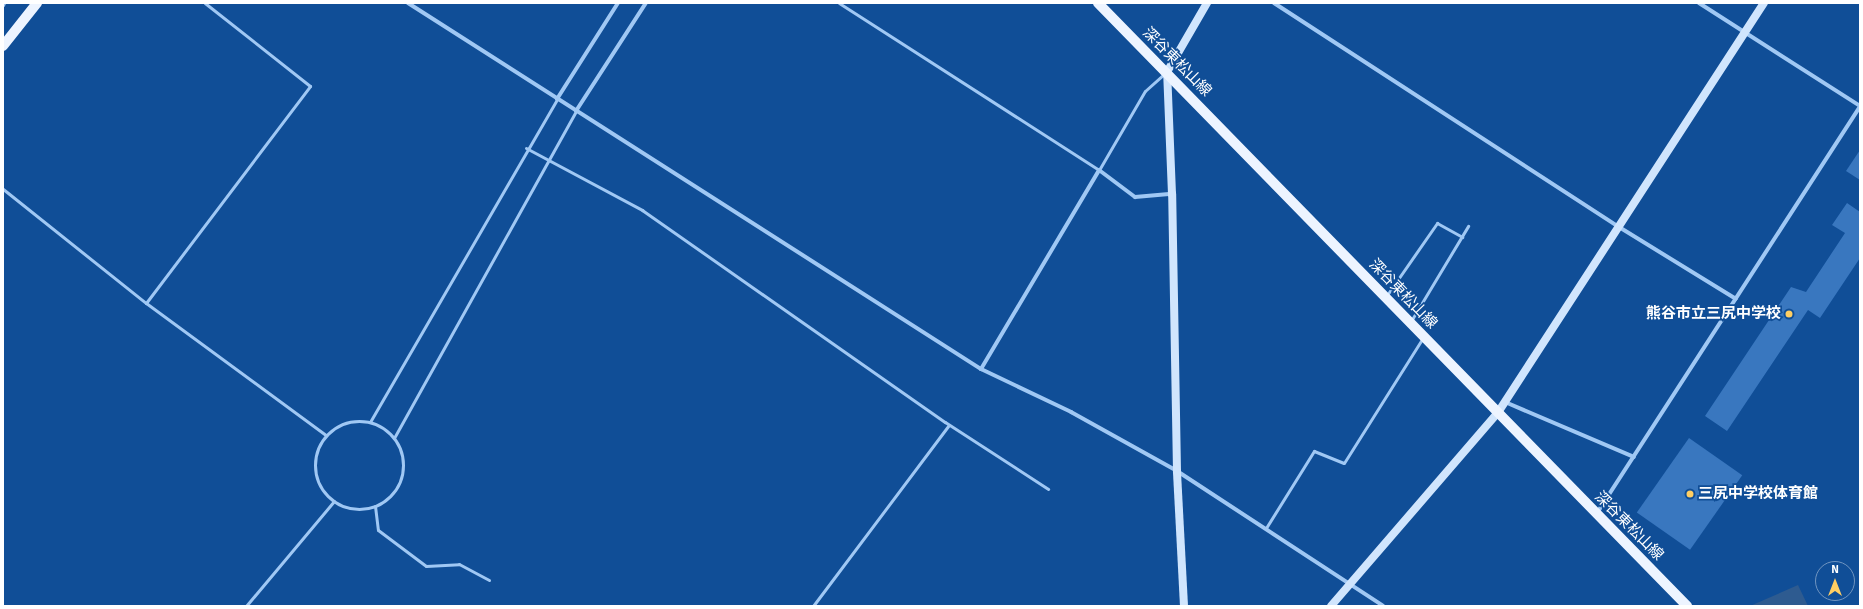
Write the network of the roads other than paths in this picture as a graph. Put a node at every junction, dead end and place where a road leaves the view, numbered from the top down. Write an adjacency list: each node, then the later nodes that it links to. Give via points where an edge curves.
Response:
1 (37, 3): 13 (main road)
2 (205, 3): 28 (lane, via 310,86)
3 (408, 3): 15 (street)
4 (618, 3): 15 (street)
5 (646, 3): 17 (street)
6 (839, 3): 20 (lane)
7 (1098, 3): 14 (main road, 深谷東松山線)
8 (1206, 3): 14 (street)
9 (1274, 3): 24 (street)
10 (1699, 3): 12 (street)
11 (1764, 3): 12 (street)
12 (1744, 33): 16 (street); 24 (street)
13 (3, 46)
14 (1167, 72): 20 (lane, via 1145,91); 22 (street); 26 (main road, 深谷東松山線)
15 (557, 99): 17 (street); 18 (lane)
16 (1860, 107): 27 (street)
17 (576, 111): 19 (lane); 31 (street)
18 (526, 148): 19 (lane); 34 (lane)
19 (548, 160): 35 (lane, via 642,210); 37 (lane)
20 (1099, 170): 22 (street, via 1135,197); 31 (street)
21 (3, 189): 28 (lane)
22 (1172, 194): 39 (street)
23 (1468, 226): 25 (lane)
24 (1619, 227): 27 (street); 32 (street)
25 (1462, 237): 26 (lane, via 1437,223); 29 (lane)
26 (1385, 298): 29 (main road, 深谷東松山線)
27 (1736, 299): 38 (street)
28 (146, 303): 36 (lane)
29 (1410, 323): 30 (main road, 深谷東松山線)
30 (1423, 337): 33 (main road, 深谷東松山線); 44 (lane, via 1344,463 1314,451)
31 (981, 369): 39 (street, via 1071,412)
32 (1505, 402): 33 (street); 38 (street)
33 (1497, 414): 43 (main road, 深谷東松山線); 46 (street)
34 (370, 422): 36 (lane, via 346,422); 37 (lane, via 383,428)
35 (950, 425): 40 (lane); 48 (lane)
36 (326, 435): 41 (lane, via 318,448 315,462 317,477)
37 (394, 438): 42 (lane, via 403,463 402,476 396,489 387,499)
38 (1634, 456): 43 (street)
39 (1177, 471): 44 (street); 49 (street)
40 (1048, 489)
41 (334, 501): 42 (lane, via 347,507); 47 (lane)
42 (375, 506): 45 (lane, via 378,530 426,566 459,564)
43 (1597, 514): 52 (main road, 深谷東松山線)
44 (1266, 528): 46 (street)
45 (489, 580)
46 (1348, 585): 50 (street); 51 (street)
47 (246, 606)
48 (813, 606)
49 (1184, 606)
50 (1330, 606)
51 (1383, 606)
52 (1687, 606)

